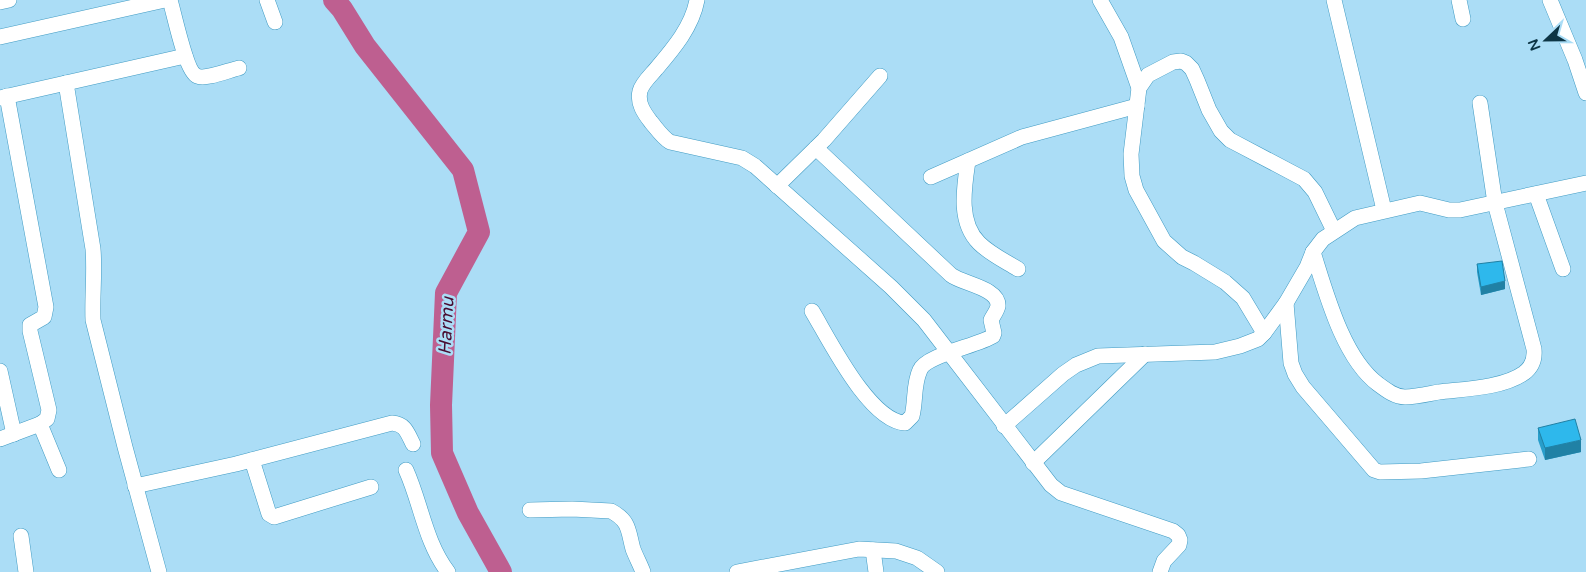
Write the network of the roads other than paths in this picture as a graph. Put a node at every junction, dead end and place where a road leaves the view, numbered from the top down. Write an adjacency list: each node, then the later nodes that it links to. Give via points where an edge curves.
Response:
1 (9, 0): 10 (street)
2 (165, 0): 13 (street)
3 (170, 0): 14 (street)
4 (267, 0): 12 (street)
5 (696, 0): 28 (street, via 687,27 640,90 643,112 666,139 742,158)
6 (1100, 0): 19 (street, via 1121,38)
7 (1334, 0): 31 (street)
8 (1459, 0): 11 (street)
9 (1550, 0): 15 (street)
10 (0, 2)
11 (1462, 19)
12 (275, 22)
13 (0, 37)
14 (185, 56): 16 (street, via 198,77); 18 (street)
15 (1581, 59): 20 (street)
16 (239, 68)
17 (880, 76): 24 (street)
18 (66, 83): 21 (street); 51 (street, via 93,248 93,320)
19 (1140, 88): 23 (street); 32 (street, via 1148,75 1173,62 1186,63 1192,69 1221,131 1230,140 1304,179)
20 (1586, 93)
21 (3, 97): 42 (street, via 46,307 44,317 30,325 49,410 47,419)
22 (1480, 103): 30 (street)
23 (1136, 106): 25 (street, via 1022,137); 38 (street, via 1132,176 1136,190 1164,241 1182,258 1225,282 1244,298)
24 (816, 148): 28 (street); 39 (street, via 951,275 963,283 985,289 995,297 998,308 991,320 993,336)
25 (968, 161): 26 (street); 34 (street, via 964,184 969,230 979,244)
26 (931, 177)
27 (1586, 183): 29 (street)
28 (777, 186): 39 (street, via 924,320)
29 (1536, 194): 30 (street); 35 (street)
30 (1495, 203): 31 (street, via 1460,210 1420,203); 33 (street, via 1534,349 1531,365 1524,373 1496,385 1404,397 1378,384 1356,360 1341,332)
31 (1384, 210): 32 (street, via 1355,218)
32 (1334, 231): 33 (street)
33 (1314, 252): 36 (street)
34 (1018, 269)
35 (1563, 269)
36 (1286, 303): 38 (street); 46 (street, via 1295,374 1374,470 1421,471)
37 (812, 311): 39 (street, via 874,407 897,422 906,422 912,416 914,390 921,367)
38 (1264, 333): 40 (street, via 1240,346 1215,352)
39 (949, 353): 43 (street)
40 (1145, 354): 43 (street, via 1098,356 1076,365); 48 (street)
41 (0, 372): 44 (street)
42 (40, 424): 44 (street); 49 (street)
43 (1004, 426): 48 (street)
44 (7, 437)
45 (412, 444): 47 (street, via 404,427 392,423)
46 (1529, 459)
47 (252, 460): 51 (street); 52 (street, via 268,514 274,517)
48 (1034, 463): 63 (street, via 1061,493 1175,533 1180,540 1179,545 1164,561)
49 (59, 470)
50 (406, 470): 58 (street, via 436,554)
51 (135, 486): 57 (street)
52 (371, 487)
53 (530, 510): 59 (street, via 572,509 617,514 626,522)
54 (21, 536): 56 (street)
55 (873, 550): 60 (street, via 859,549); 61 (street); 62 (street, via 917,558)
56 (26, 572)
57 (157, 572)
58 (448, 572)
59 (643, 572)
60 (737, 572)
61 (876, 572)
62 (937, 572)
63 (1160, 572)

